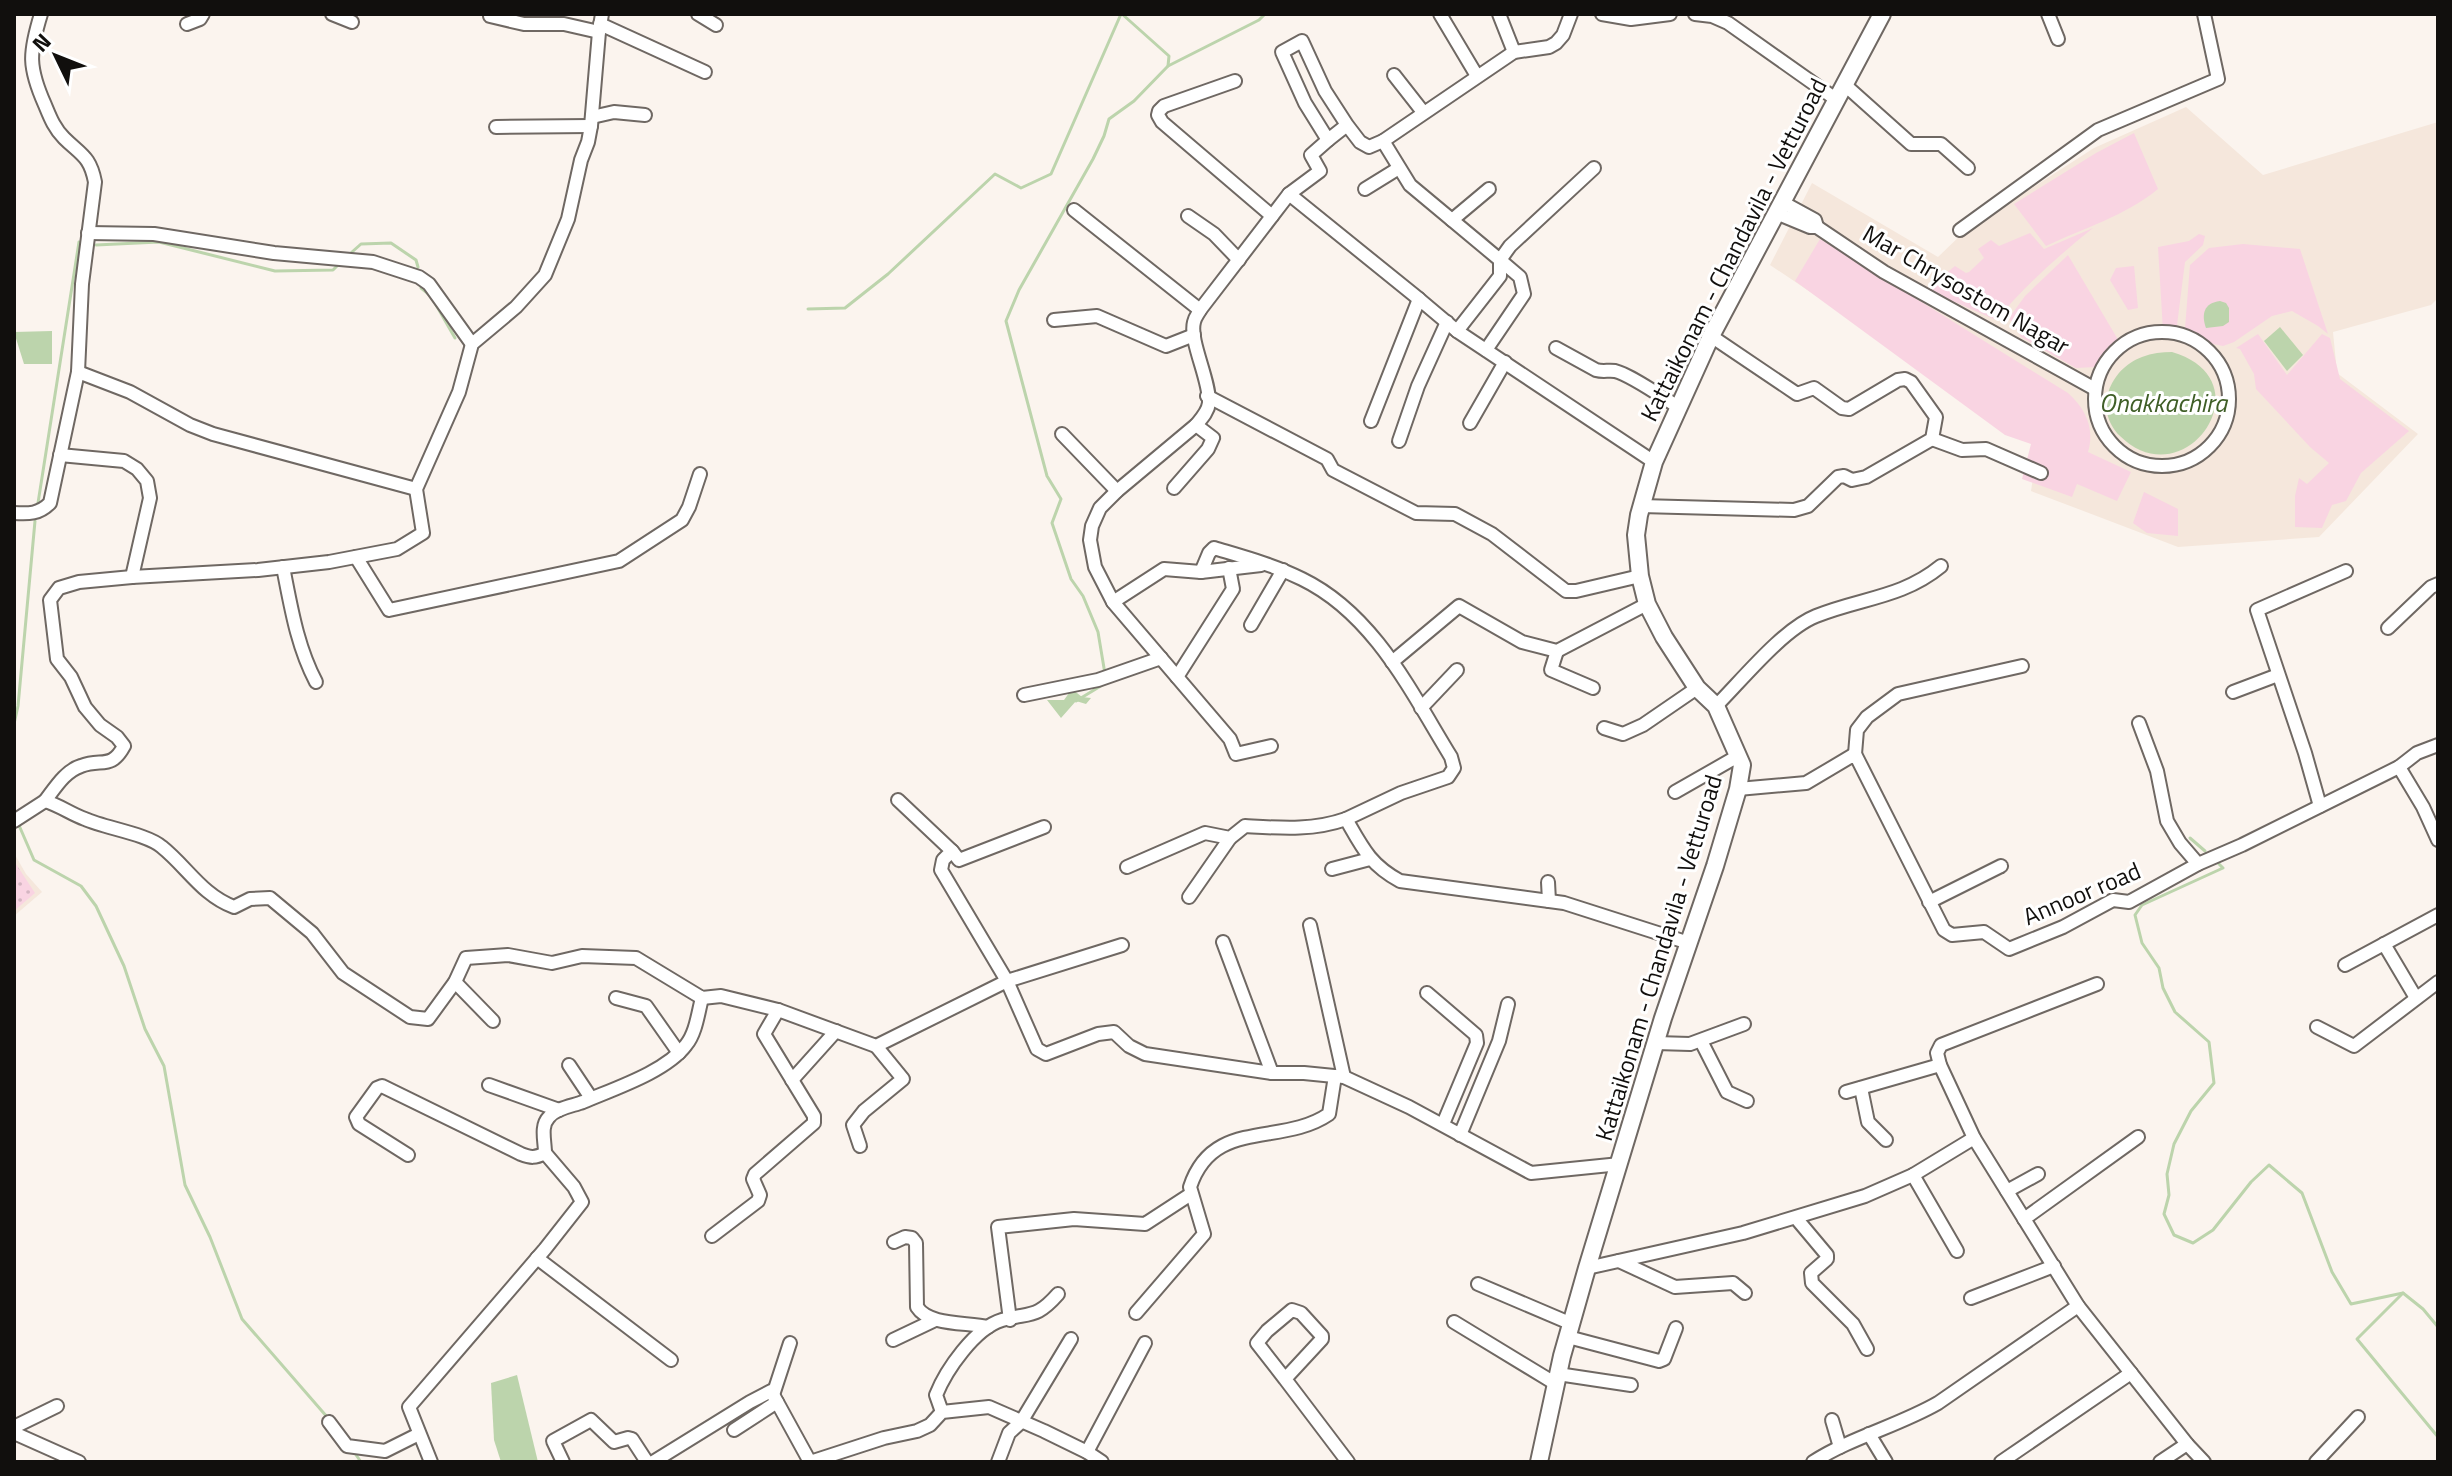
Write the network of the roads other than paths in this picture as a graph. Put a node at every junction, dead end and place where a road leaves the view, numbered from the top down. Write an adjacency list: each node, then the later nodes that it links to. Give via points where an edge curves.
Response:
1 (41, 14): 46 (street, via 31,56 33,78 53,124 92,168)
2 (203, 14): 17 (street)
3 (332, 14): 15 (street)
4 (698, 14): 18 (street)
5 (1440, 14): 23 (street)
6 (1499, 14): 20 (street)
7 (1571, 14): 20 (street, via 1556,43)
8 (1602, 14): 9 (street, via 1631,19)
9 (1670, 14)
10 (1695, 14): 26 (street, via 1728,23)
11 (1882, 14): 25 (main road, Kattaikonam - Chandavila - Vetturoad)
12 (2048, 14): 19 (street)
13 (2204, 14): 45 (street, via 2218,79 2098,130)
14 (490, 16): 16 (street, via 524,24)
15 (352, 22)
16 (600, 23): 21 (street); 29 (street)
17 (187, 24)
18 (716, 25)
19 (2058, 39)
20 (1514, 52): 23 (street)
21 (705, 72)
22 (1394, 75): 27 (street)
23 (1477, 76): 27 (street)
24 (1235, 81): 43 (street, via 1164,106 1158,115)
25 (1845, 85): 26 (main road, Kattaikonam - Chandavila - Vetturoad); 36 (street, via 1911,144 1941,144)
26 (1837, 100): 40 (main road, Kattaikonam - Chandavila - Vetturoad)
27 (1423, 112): 33 (street)
28 (645, 115): 29 (street, via 614,112)
29 (592, 122): 31 (street); 55 (street, via 568,219 545,275)
30 (1347, 125): 32 (street); 32 (street, via 1302,41 1282,52); 33 (street, via 1369,147)
31 (496, 127)
32 (1328, 140): 39 (street, via 1311,155 1320,171)
33 (1383, 141): 34 (street)
34 (1399, 168): 37 (street); 44 (street, via 1410,185)
35 (1594, 168): 48 (street)
36 (1968, 168)
37 (1365, 189)
38 (1489, 189): 44 (street)
39 (1289, 194): 43 (street); 49 (street)
40 (1779, 208): 54 (main road, Kattaikonam - Chandavila - Vetturoad); 60 (street, Mar Chrysostom Nagar)
41 (1074, 210): 50 (street)
42 (1188, 216): 47 (street)
43 (1272, 216): 47 (street)
44 (1452, 220): 48 (street)
45 (1960, 230)
46 (88, 233): 55 (street, via 154,234 373,262 429,284); 59 (street)
47 (1239, 260): 50 (street)
48 (1500, 260): 52 (street, via 1500,276); 57 (street, via 1520,277 1524,294)
49 (1419, 299): 52 (street); 63 (street)
50 (1200, 310): 53 (street)
51 (1054, 320): 53 (street, via 1097,316 1166,346)
52 (1452, 327): 57 (street); 68 (street, via 1418,386)
53 (1194, 335): 61 (street)
54 (1711, 336): 62 (main road, Kattaikonam - Chandavila - Vetturoad); 67 (street, via 1797,394 1814,388 1842,408 1905,379 1936,417)
55 (472, 344): 74 (street, via 459,392)
56 (1556, 348): 62 (street, via 1596,370 1628,378)
57 (1486, 350): 58 (street)
58 (1505, 362): 64 (street); 70 (street)
59 (78, 372): 69 (street); 74 (street, via 213,434)
60 (2095, 389): 60 (street, via 2105,364 2124,344 2140,335 2176,333 2211,352 2229,387 2229,407 2214,443 2180,465 2161,467 2124,456 2110,443 2100,427)
61 (1207, 396): 65 (street, via 1209,404); 86 (street, via 1416,513 1455,514 1492,534 1566,591)
62 (1678, 407): 70 (main road, Kattaikonam - Chandavila - Vetturoad)
63 (1371, 421)
64 (1470, 423)
65 (1196, 425): 73 (street, via 1213,438); 75 (street)
66 (1062, 434): 75 (street)
67 (1932, 439): 71 (street, via 1962,450 1986,449); 76 (street, via 1866,477 1838,477 1808,506 1794,510)
68 (1399, 441)
69 (60, 455): 77 (street, via 50,503 30,514); 87 (street, via 124,461 147,481 150,498)
70 (1654, 462): 76 (main road, Kattaikonam - Chandavila - Vetturoad)
71 (2041, 473)
72 (700, 474): 78 (street, via 682,520 619,561 389,610)
73 (1174, 488)
74 (416, 489): 78 (street, via 423,533 397,549)
75 (1117, 491): 89 (street, via 1100,508 1090,540 1095,567)
76 (1641, 506): 86 (main road, Kattaikonam - Chandavila - Vetturoad, via 1636,535)
77 (14, 513)
78 (356, 557): 81 (street)
79 (1267, 564): 82 (street); 83 (street); 85 (street, via 1214,548)
80 (1941, 566): 105 (street, via 1889,596 1814,616 1783,638)
81 (283, 567): 87 (street); 100 (street, via 299,641)
82 (1229, 568): 85 (street); 99 (street, via 1233,589)
83 (1283, 570): 91 (street); 95 (street, via 1355,615)
84 (2346, 571): 98 (street, via 2257,610)
85 (1201, 572): 89 (street, via 1164,569)
86 (1640, 576): 90 (main road, Kattaikonam - Chandavila - Vetturoad)
87 (132, 577): 117 (street, via 79,582 59,588 50,600 57,659 85,707 124,746 108,763 80,766 64,777)
88 (2438, 584): 92 (street)
89 (1113, 602): 94 (street)
90 (1647, 604): 93 (street); 102 (main road, Kattaikonam - Chandavila - Vetturoad)
91 (1251, 625)
92 (2388, 628)
93 (1557, 651): 95 (street, via 1522,642 1459,606); 101 (street, via 1551,670)
94 (1161, 658): 99 (street); 104 (street, via 1098,680)
95 (1392, 662): 106 (street)
96 (2022, 666): 111 (street, via 1898,694 1857,730)
97 (1457, 670): 106 (street)
98 (2278, 675): 103 (street); 118 (street)
99 (1177, 677): 110 (street, via 1230,739 1236,754)
100 (316, 682)
101 (1593, 688)
102 (1697, 688): 105 (main road, Kattaikonam - Chandavila - Vetturoad); 108 (street, via 1623,734)
103 (2233, 692)
104 (1024, 695)
105 (1716, 706): 112 (main road, Kattaikonam - Chandavila - Vetturoad)
106 (1421, 708): 120 (street, via 1451,757 1454,768 1448,777)
107 (2139, 723): 127 (street, via 2157,771 2167,821)
108 (1604, 728)
109 (2438, 745): 113 (street, Annoor road)
110 (1271, 746)
111 (1855, 754): 114 (street, via 1806,783); 134 (street, Annoor road)
112 (1738, 756): 114 (main road, Kattaikonam - Chandavila - Vetturoad); 115 (street)
113 (2399, 767): 118 (street, Annoor road); 119 (street)
114 (1738, 789): 138 (main road, Kattaikonam - Chandavila - Vetturoad)
115 (1675, 792)
116 (898, 800): 125 (street)
117 (45, 801): 121 (street); 143 (street, via 160,845 221,902 234,907 270,898 312,933 343,973 410,1017 428,1019)
118 (2320, 806): 127 (street, Annoor road)
119 (2432, 814): 124 (street)
120 (1346, 819): 123 (street, via 1301,829 1245,826); 126 (street)
121 (14, 821)
122 (1044, 827): 125 (street, via 959,860)
123 (1230, 838): 129 (street, via 1205,833); 132 (street)
124 (2438, 840)
125 (952, 851): 142 (street, via 941,870)
126 (1370, 859): 130 (street); 133 (street, via 1400,881)
127 (2198, 864): 134 (street, Annoor road, via 2129,902 2113,900 2009,949 1984,932 1952,935)
128 (2001, 866): 134 (street)
129 (1127, 867)
130 (1332, 869)
131 (1548, 882): 133 (street)
132 (1189, 897)
133 (1549, 901): 138 (street)
134 (1929, 902)
135 (2438, 915): 139 (street)
136 (1310, 925): 163 (street)
137 (1223, 942): 162 (street)
138 (1689, 943): 157 (main road, Kattaikonam - Chandavila - Vetturoad)
139 (2384, 944): 141 (street); 149 (street)
140 (1122, 945): 142 (street)
141 (2345, 965)
142 (1007, 981): 158 (street); 162 (street, via 1037,1049 1046,1054 1114,1032 1145,1054)
143 (455, 982): 148 (street, via 466,958 508,955 552,963 582,956 636,958); 152 (street)
144 (2438, 982): 149 (street)
145 (2097, 984): 161 (street, via 1941,1045)
146 (1427, 993): 171 (street, via 1476,1035 1477,1043)
147 (616, 998): 159 (street, via 646,1006)
148 (702, 998): 151 (street, via 721,996); 159 (street, via 688,1043)
149 (2416, 998): 154 (street, via 2354,1046)
150 (1508, 1004): 172 (street, via 1499,1041)
151 (778, 1010): 155 (street); 164 (street, via 764,1034)
152 (493, 1021)
153 (1744, 1024): 156 (street)
154 (2317, 1027)
155 (836, 1031): 158 (street); 164 (street)
156 (1701, 1041): 157 (street); 169 (street, via 1727,1092)
157 (1656, 1043): 179 (main road, Kattaikonam - Chandavila - Vetturoad)
158 (876, 1046): 176 (street, via 903,1079 853,1125)
159 (679, 1053): 168 (street)
160 (569, 1065): 168 (street)
161 (1940, 1065): 166 (street); 174 (street)
162 (1272, 1073): 163 (street)
163 (1340, 1076): 171 (street); 183 (street, via 1329,1114 1317,1123 1226,1142 1198,1167)
164 (792, 1080): 186 (street, via 814,1123 755,1174 758,1201)
165 (489, 1085): 170 (street)
166 (1861, 1088): 167 (street); 175 (street, via 1868,1122)
167 (1846, 1092)
168 (591, 1098): 170 (street)
169 (1747, 1101)
170 (559, 1110): 177 (street, via 543,1129)
171 (1443, 1124): 172 (street)
172 (1460, 1135): 179 (street, via 1531,1173)
173 (2138, 1137): 185 (street)
174 (1974, 1138): 181 (street); 182 (street)
175 (1886, 1140)
176 (860, 1146)
177 (545, 1153): 178 (street, via 531,1158 377,1088 356,1117 359,1124); 189 (street, via 582,1202)
178 (408, 1155)
179 (1620, 1164): 192 (main road, Kattaikonam - Chandavila - Vetturoad)
180 (2038, 1174): 182 (street)
181 (1913, 1175): 184 (street); 188 (street)
182 (2007, 1191): 185 (street)
183 (1191, 1194): 198 (street, via 1204,1234); 200 (street, via 1145,1224 1074,1219 998,1227)
184 (1796, 1218): 190 (street); 211 (street, via 1827,1255 1811,1273 1812,1283 1853,1324)
185 (2024, 1219): 191 (street)
186 (712, 1236)
187 (894, 1242): 199 (street, via 905,1237 916,1243 917,1307)
188 (1957, 1251)
189 (537, 1258): 212 (street); 226 (street, via 412,1401 410,1414)
190 (1619, 1261): 192 (street); 194 (street, via 1675,1287 1733,1283)
191 (2054, 1266): 196 (street); 197 (street)
192 (1587, 1268): 205 (main road, Kattaikonam - Chandavila - Vetturoad)
193 (1478, 1284): 205 (street)
194 (1745, 1293)
195 (1058, 1294): 200 (street, via 1043,1310)
196 (1971, 1298)
197 (2078, 1306): 213 (street); 227 (street, via 1938,1403)
198 (1136, 1313)
199 (935, 1320): 202 (street); 208 (street)
200 (1010, 1320): 202 (street)
201 (1454, 1322): 215 (street)
202 (988, 1327): 219 (street, via 944,1376 936,1395)
203 (1676, 1328): 205 (street, via 1659,1361)
204 (1334, 1329): 207 (street)
205 (1570, 1331): 215 (main road, Kattaikonam - Chandavila - Vetturoad)
206 (1071, 1339): 223 (street)
207 (1322, 1339): 214 (street); 214 (street, via 1301,1313 1292,1310 1267,1331 1257,1343)
208 (893, 1340)
209 (790, 1343): 217 (street)
210 (1145, 1343): 230 (street)
211 (1867, 1349)
212 (671, 1360)
213 (2131, 1373): 228 (street); 242 (street)
214 (1285, 1379): 238 (street)
215 (1557, 1379): 216 (street); 239 (main road, Kattaikonam - Chandavila - Vetturoad)
216 (1631, 1385)
217 (775, 1398): 225 (street); 231 (street, via 810,1462); 235 (street, via 768,1392)
218 (57, 1406): 224 (street)
219 (942, 1412): 223 (street, via 989,1407); 231 (street, via 917,1431)
220 (2358, 1417): 245 (street)
221 (1832, 1420): 229 (street)
222 (329, 1422): 226 (street, via 347,1446 385,1451)
223 (1021, 1422): 230 (street); 236 (street, via 1009,1433)
224 (14, 1430): 232 (street)
225 (734, 1430)
226 (419, 1434): 233 (street)
227 (1869, 1434): 229 (street); 241 (street)
228 (2187, 1444): 243 (street); 244 (street)
229 (1840, 1447): 240 (street)
230 (1087, 1452): 237 (street)
231 (822, 1460)
232 (79, 1462)
233 (431, 1462)
234 (563, 1462): 235 (street, via 553,1441 591,1420 614,1442 632,1439)
235 (650, 1462)
236 (998, 1462)
237 (1102, 1462)
238 (1348, 1462)
239 (1539, 1462)
240 (1813, 1462)
241 (1886, 1462)
242 (2001, 1462)
243 (2160, 1462)
244 (2204, 1462)
245 (2316, 1462)

